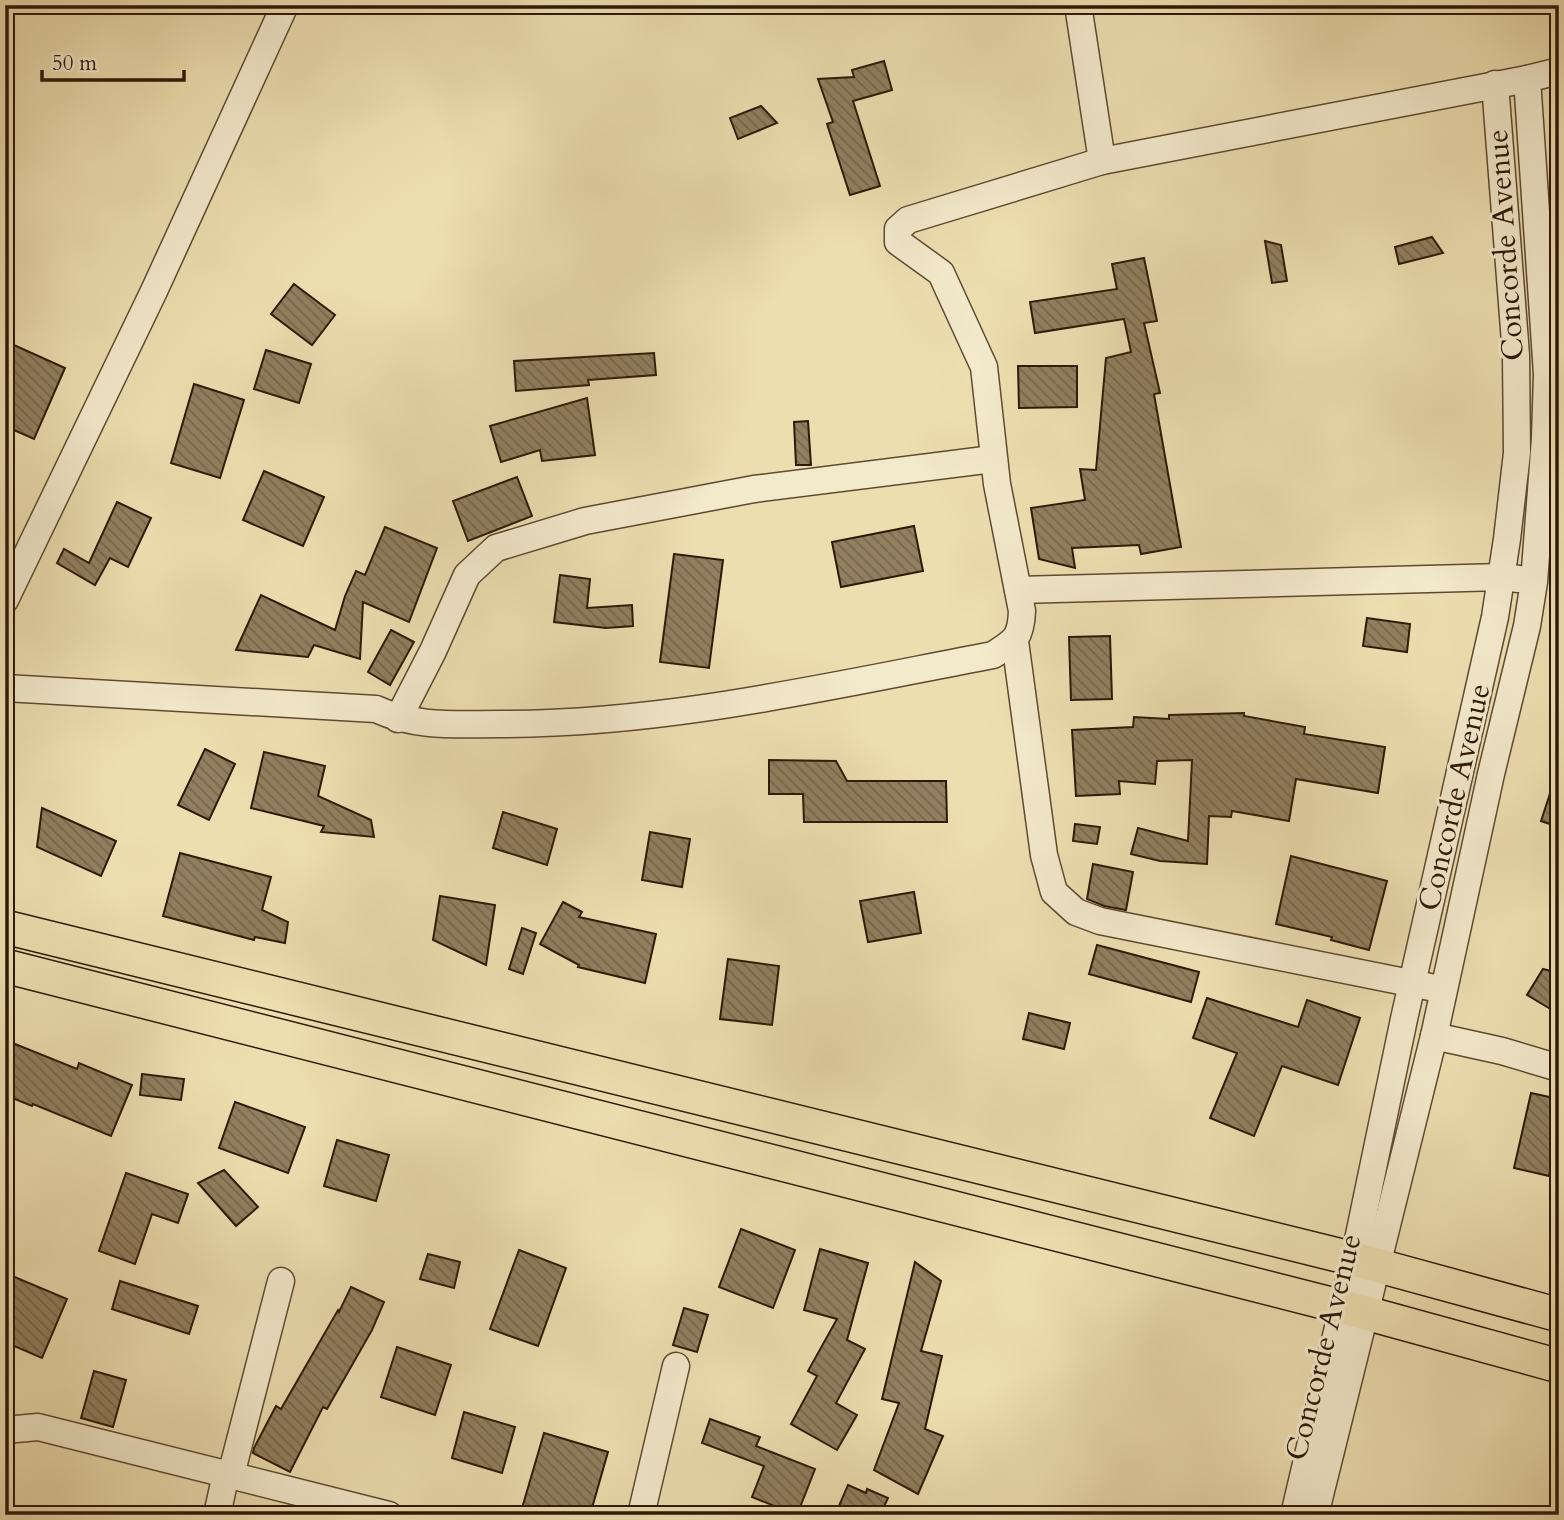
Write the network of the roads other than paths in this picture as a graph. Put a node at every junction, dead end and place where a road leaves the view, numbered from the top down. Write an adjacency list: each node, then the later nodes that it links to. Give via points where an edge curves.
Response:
1 (285, 5): 12 (street)
2 (1078, 5): 6 (street)
3 (1559, 71): 4 (street)
4 (1527, 79): 5 (street); 7 (street, Concorde Avenue)
5 (1495, 84): 6 (street); 9 (street, Concorde Avenue, via 1517,404 1517,453)
6 (1102, 161): 8 (street, via 908,220 898,229 898,242 941,273 984,367)
7 (1553, 373): 10 (street, Concorde Avenue)
8 (993, 459): 11 (street); 15 (street, via 754,489 585,521 496,548 467,575)
9 (1502, 577): 10 (street); 11 (street); 18 (street, Concorde Avenue)
10 (1534, 582): 19 (street, Concorde Avenue)
11 (1018, 590): 13 (street, via 1022,611)
12 (5, 600)
13 (1015, 641): 15 (street, via 993,655 715,708 566,724 425,724); 18 (street, via 1044,855 1054,892 1076,912 1100,921)
14 (5, 688): 15 (street, via 376,709)
15 (398, 719)
16 (5, 927): 22 (main road)
17 (5, 965): 24 (main road)
18 (1413, 982): 19 (street); 22 (street, Concorde Avenue)
19 (1445, 992): 20 (street, Concorde Avenue)
20 (1434, 1036): 21 (street); 22 (street, Concorde Avenue)
21 (1559, 1068)
22 (1367, 1262): 24 (street, Concorde Avenue); 25 (main road)
23 (281, 1281): 29 (street)
24 (1355, 1311): 27 (main road); 33 (street, Concorde Avenue); 34 (street, Concorde Avenue)
25 (1559, 1315)
26 (676, 1366): 32 (street)
27 (1559, 1366)
28 (5, 1430): 29 (street, via 38,1427)
29 (228, 1475): 30 (street); 31 (street)
30 (217, 1515)
31 (389, 1515)
32 (641, 1515)
33 (1294, 1515)
34 (1315, 1515)

